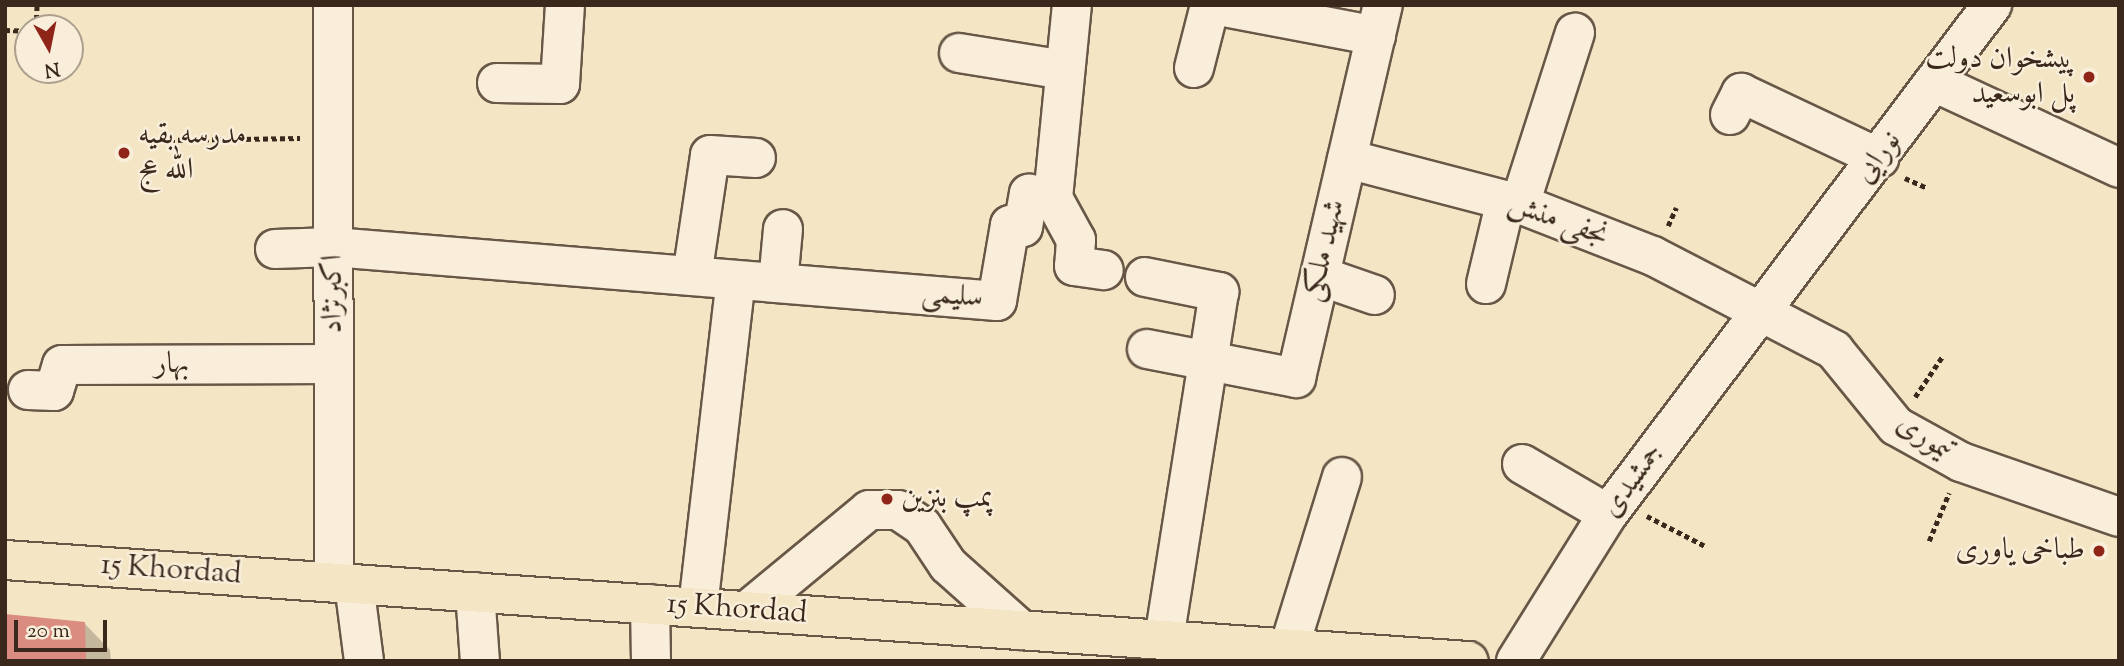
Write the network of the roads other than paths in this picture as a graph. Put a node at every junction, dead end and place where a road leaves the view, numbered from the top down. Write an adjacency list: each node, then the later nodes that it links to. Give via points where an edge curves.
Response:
1 (332, 5): 21 (street, اکبرنژاد)
2 (565, 5): 12 (street, via 559,85)
3 (1072, 5): 10 (street)
4 (1212, 5): 6 (street); 9 (street)
5 (1992, 5): 11 (street, نورایی)
6 (1379, 20): 16 (street, شهید ملکی)
7 (1575, 33): 19 (street)
8 (959, 53): 10 (street)
9 (1194, 68)
10 (1065, 70): 18 (street)
11 (1934, 82): 15 (street, نورایی); 17 (street)
12 (497, 83)
13 (1730, 115): 15 (street, via 1741,93)
14 (756, 158): 24 (street, via 710,155)
15 (1880, 158): 31 (street, نورایی)
16 (1347, 159): 19 (street, نجفی منش); 25 (street, شهید ملکی)
17 (2119, 168)
18 (1053, 198): 23 (street, via 1076,240 1074,266); 28 (street, سلیمی, via 1029,194 1023,227 1010,225 997,301)
19 (1513, 202): 29 (street); 31 (street, نجفی منش, via 1653,256)
20 (783, 229): 28 (street)
21 (333, 247): 22 (street, سلیمی); 24 (street, سلیمی); 34 (street, اکبرنژاد)
22 (275, 249)
23 (1104, 270)
24 (692, 276): 27 (street, سلیمی)
25 (1320, 276): 30 (street); 33 (street, شهید ملکی, via 1296,378)
26 (1145, 277): 33 (street, via 1219,292)
27 (736, 280): 28 (street, سلیمی); 44 (street)
28 (778, 283)
29 (1486, 284)
30 (1375, 295)
31 (1761, 308): 38 (street, جمشیدی); 39 (street, تیموری, via 1834,350 1896,426 1961,462)
32 (1147, 349): 33 (street, شهید ملکی)
33 (1206, 360): 47 (street)
34 (334, 363): 35 (street, بهار, via 62,365 54,391); 41 (street, اکبرنژاد)
35 (28, 390)
36 (1522, 464): 38 (street)
37 (1342, 477): 48 (street)
38 (1613, 507): 53 (street, جمشیدی)
39 (2119, 517)
40 (5, 559): 41 (main road, 15 Khordad)
41 (344, 583): 42 (main road, 15 Khordad); 49 (street, اکبرنژاد)
42 (475, 592): 43 (main road, 15 Khordad); 50 (street)
43 (650, 604): 44 (main road, 15 Khordad); 51 (street)
44 (698, 607): 45 (main road, 15 Khordad)
45 (747, 611): 46 (main road, 15 Khordad); 46 (street, via 869,510 898,510 922,526 948,565)
46 (1021, 630): 47 (main road, 15 Khordad)
47 (1176, 647): 48 (main road, 15 Khordad)
48 (1289, 648): 52 (main road, 15 Khordad)
49 (364, 661)
50 (480, 661)
51 (651, 661)
52 (1469, 661)
53 (1516, 661)

